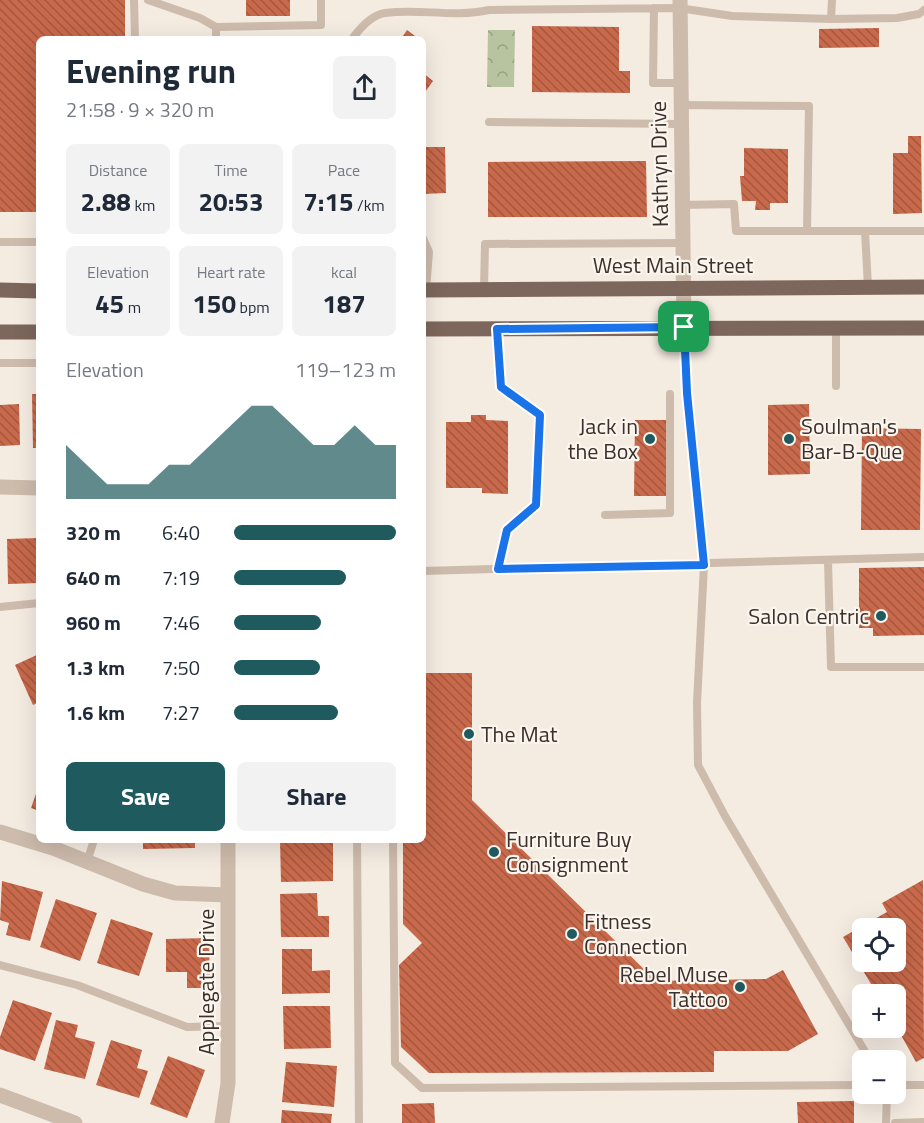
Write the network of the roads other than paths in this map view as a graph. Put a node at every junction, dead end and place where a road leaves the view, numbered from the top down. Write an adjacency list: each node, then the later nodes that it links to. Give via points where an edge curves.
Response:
1 (134, 0): 10 (lane)
2 (148, 0): 9 (lane)
3 (321, 0): 9 (lane, via 321,25)
4 (832, 0): 8 (lane)
5 (680, 4): 6 (lane); 8 (lane, via 732,16); 13 (street, Kathryn Drive)
6 (654, 8): 12 (lane, via 489,10 466,15 383,13 361,26); 13 (lane, via 653,83)
7 (924, 10): 8 (lane, via 897,18)
8 (831, 19)
9 (216, 27): 11 (lane)
10 (135, 36)
11 (216, 36)
12 (354, 36)
13 (681, 83): 14 (street, Kathryn Drive)
14 (681, 105): 16 (street, Kathryn Drive); 18 (lane, via 809,106)
15 (489, 122): 16 (lane)
16 (681, 124): 17 (street, Kathryn Drive)
17 (682, 205): 18 (lane, via 734,204 736,231); 23 (street, Kathryn Drive)
18 (807, 231): 19 (lane)
19 (865, 231): 20 (lane); 27 (lane)
20 (924, 231)
21 (0, 242): 22 (lane)
22 (36, 242)
23 (683, 243): 26 (street, Kathryn Drive); 29 (lane, via 485,244)
24 (426, 245): 25 (lane)
25 (426, 280)
26 (683, 287): 27 (main road, West Main Street); 29 (main road, West Main Street); 33 (street, Kathryn Drive)
27 (868, 287): 28 (main road, West Main Street)
28 (924, 287)
29 (484, 289): 31 (main road, West Main Street)
30 (0, 290): 32 (main road)
31 (426, 290)
32 (36, 291)
33 (684, 327): 34 (main road); 37 (main road); 49 (lane)
34 (836, 328): 35 (main road); 42 (lane)
35 (924, 328)
36 (426, 329): 37 (main road)
37 (497, 329): 50 (lane, via 501,387 540,415 536,505 507,530)
38 (0, 332): 39 (main road)
39 (36, 332)
40 (0, 363): 41 (lane)
41 (36, 363)
42 (836, 386)
43 (670, 393): 46 (lane, via 670,513)
44 (0, 487): 45 (street)
45 (36, 488)
46 (605, 515)
47 (924, 557): 48 (lane)
48 (828, 561): 49 (lane); 54 (lane, via 831,667)
49 (704, 565): 50 (lane); 64 (lane, via 698,765)
50 (498, 569): 51 (lane)
51 (426, 571)
52 (36, 603): 53 (lane)
53 (0, 607)
54 (924, 667)
55 (0, 832): 60 (street)
56 (93, 843): 60 (lane)
57 (228, 843): 61 (street, Applegate Drive)
58 (357, 843): 73 (lane)
59 (393, 843): 67 (lane, via 394,1063 422,1088)
60 (87, 862): 61 (street, via 175,893)
61 (228, 895): 63 (street, Applegate Drive)
62 (0, 965): 63 (lane, via 77,985 188,1027)
63 (228, 1026): 72 (street, Applegate Drive, via 228,1083)
64 (864, 1050)
65 (906, 1085): 66 (lane)
66 (924, 1085)
67 (852, 1086)
68 (0, 1095): 71 (street)
69 (887, 1104): 74 (lane)
70 (924, 1122): 75 (lane)
71 (75, 1123)
72 (222, 1123)
73 (358, 1123)
74 (886, 1123)
75 (895, 1123)

